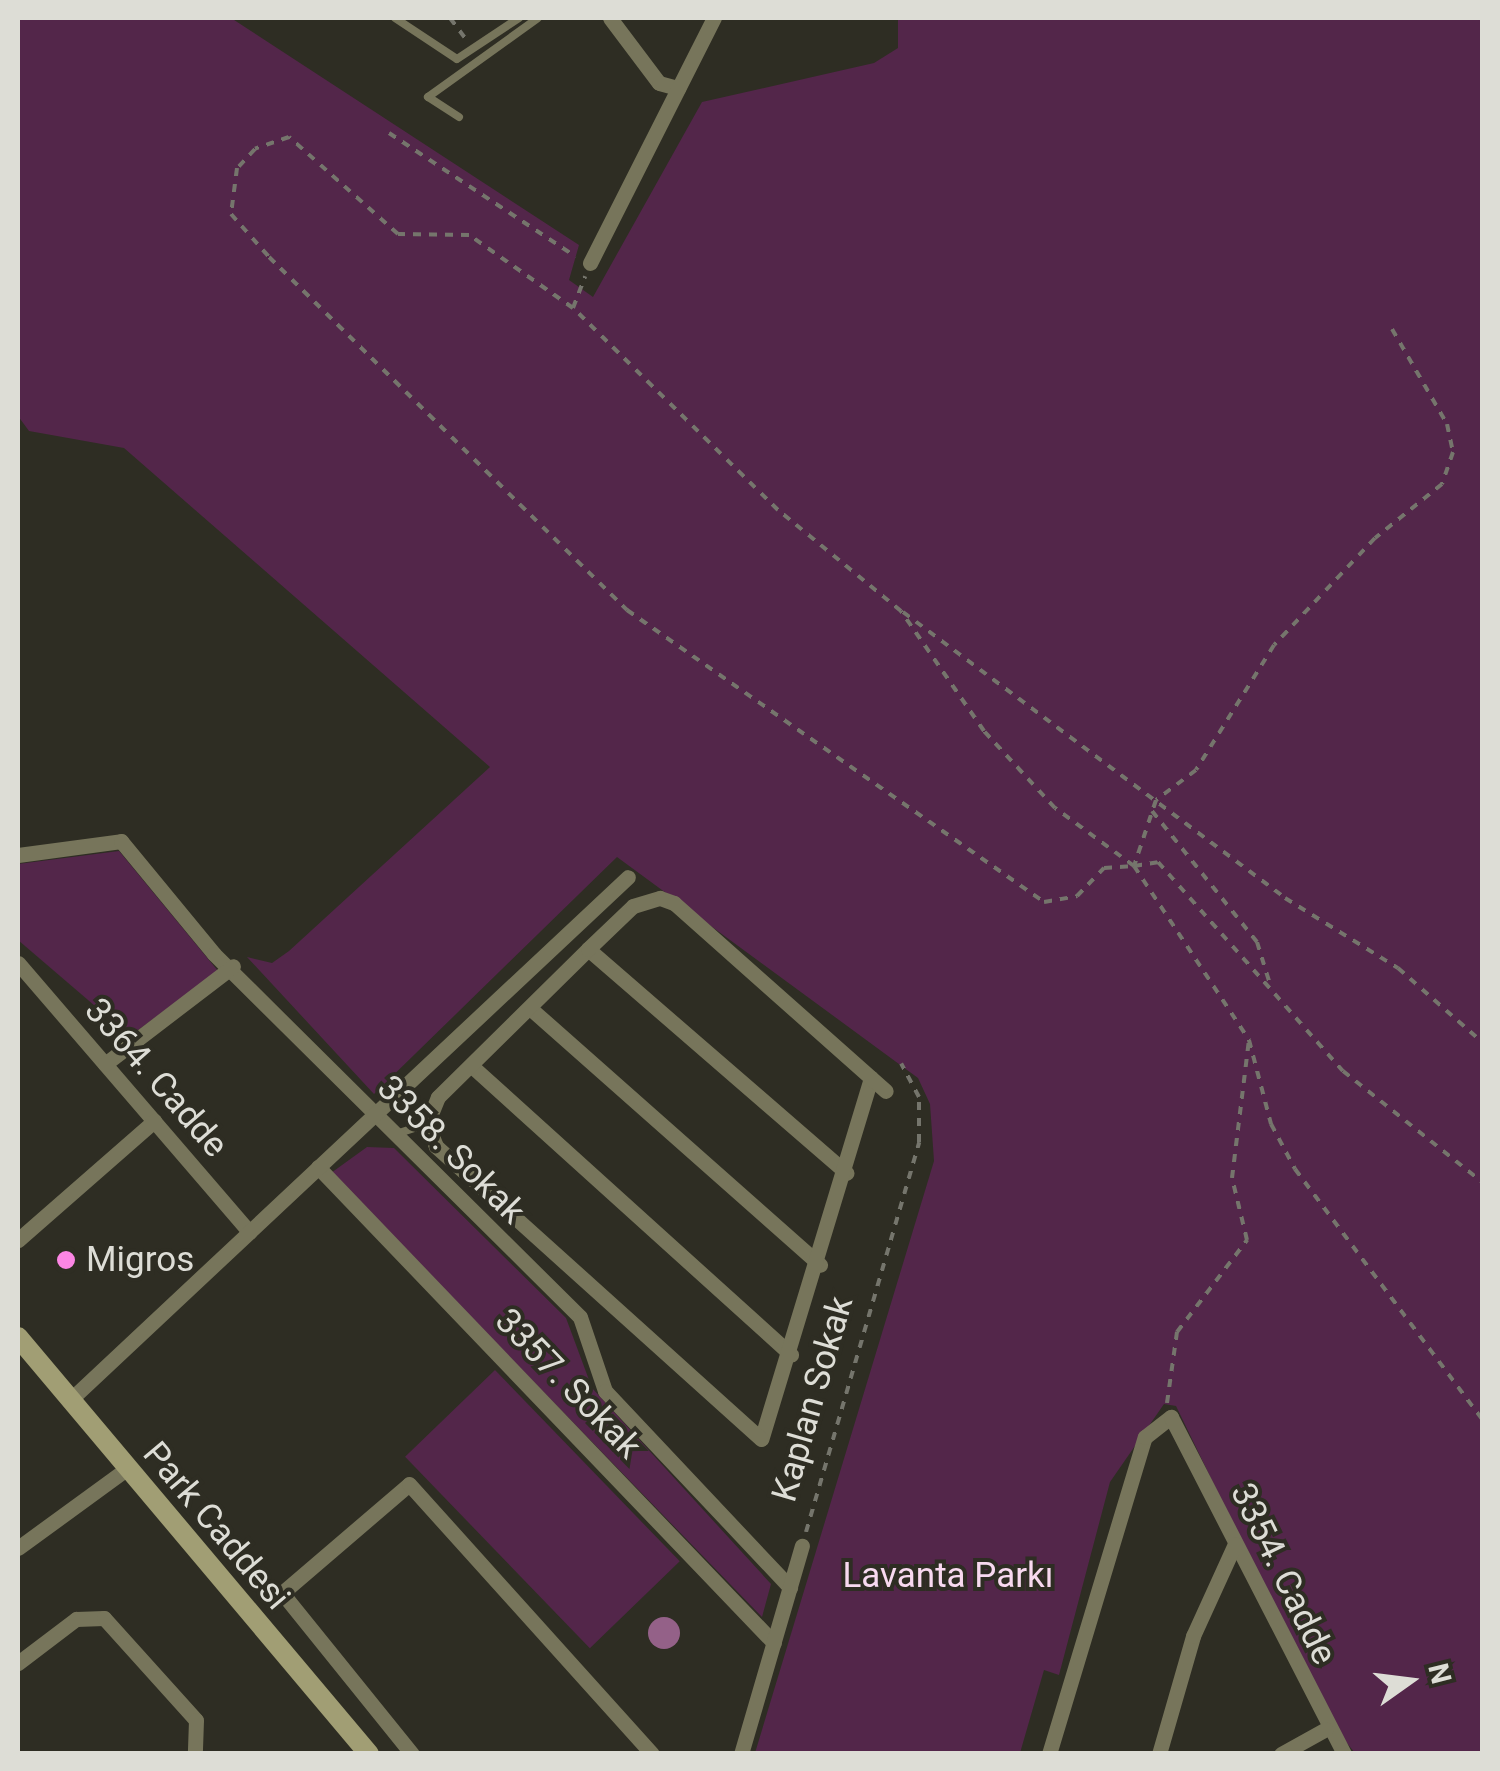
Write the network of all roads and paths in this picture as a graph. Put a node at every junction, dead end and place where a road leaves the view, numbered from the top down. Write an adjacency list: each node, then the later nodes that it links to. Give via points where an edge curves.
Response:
1 (395, 18): 7 (lane, via 452,58)
2 (450, 18): 7 (path)
3 (519, 18): 7 (lane)
4 (538, 18): 9 (lane, via 428,98)
5 (610, 18): 8 (street, via 660,83)
6 (714, 18): 8 (street)
7 (474, 49)
8 (678, 88): 11 (street)
9 (458, 117)
10 (389, 133): 11 (path, via 494,210)
11 (590, 263): 12 (path)
12 (573, 308): 14 (path, via 778,510); 18 (path, via 469,235 398,234 290,137 256,149 238,168 231,214 269,258 627,610 1044,902 1077,896 1104,868)
13 (1392, 329): 15 (path, via 1447,424 1454,452 1442,484 1375,538 1274,646 1196,770)
14 (901, 611): 15 (path); 18 (path, via 984,730 1055,808)
15 (1156, 800): 16 (path); 26 (path, via 1398,968)
16 (1152, 811): 18 (path); 23 (path, via 1257,942)
17 (18, 855): 22 (street, 3358. Sokak, via 121,841)
18 (1134, 866): 23 (path, via 1158,862); 25 (path)
19 (628, 877): 32 (street)
20 (588, 949): 24 (street); 30 (street, via 634,906 674,903); 37 (street)
21 (18, 963): 27 (street, 3364. Cadde)
22 (233, 966): 27 (street); 32 (street, 3358. Sokak)
23 (1270, 986): 38 (path, via 1342,1071)
24 (531, 1009): 29 (street); 41 (street)
25 (1249, 1040): 45 (path, via 1232,1178 1247,1240 1177,1332); 46 (path, via 1271,1124 1295,1169)
26 (1482, 1042)
27 (105, 1064): 33 (street, 3364. Cadde)
28 (901, 1064): 49 (path, Kaplan Sokak, via 919,1097 919,1142)
29 (475, 1069): 34 (street, via 438,1096); 43 (street)
30 (872, 1078): 31 (street); 37 (street)
31 (886, 1091)
32 (372, 1116): 35 (street, 3358. Sokak); 36 (street)
33 (154, 1121): 39 (street, 3364. Cadde); 40 (street)
34 (428, 1124): 35 (lane); 43 (street, via 436,1146 752,1436 768,1434)
35 (391, 1135): 51 (street, 3358. Sokak, via 580,1317 605,1391)
36 (318, 1167): 39 (street); 52 (street, 3357. Sokak)
37 (848, 1173): 41 (street)
38 (1482, 1182)
39 (249, 1232): 44 (street)
40 (18, 1240)
41 (820, 1264): 43 (street)
42 (18, 1337): 44 (street, Park Caddesi)
43 (791, 1355)
44 (69, 1401): 47 (street, Park Caddesi)
45 (1172, 1417): 48 (street, 3354. Cadde); 61 (street, via 1145,1437)
46 (1482, 1419)
47 (125, 1470): 50 (street); 57 (street, Park Caddesi)
48 (1234, 1544): 54 (street, 3354. Cadde); 62 (street, via 1193,1636)
49 (802, 1546): 51 (street, Kaplan Sokak)
50 (18, 1548)
51 (790, 1587): 52 (street, Kaplan Sokak)
52 (774, 1644): 60 (street, Kaplan Sokak)
53 (18, 1663): 56 (street, via 76,1618 104,1618 196,1720)
54 (1326, 1729): 55 (street); 65 (street, 3354. Cadde)
55 (1310, 1737): 63 (street); 64 (street)
56 (195, 1754)
57 (369, 1754)
58 (412, 1754): 59 (street, via 282,1593 409,1484)
59 (652, 1754)
60 (741, 1754)
61 (1050, 1754)
62 (1159, 1754)
63 (1280, 1754)
64 (1321, 1754)
65 (1344, 1754)

